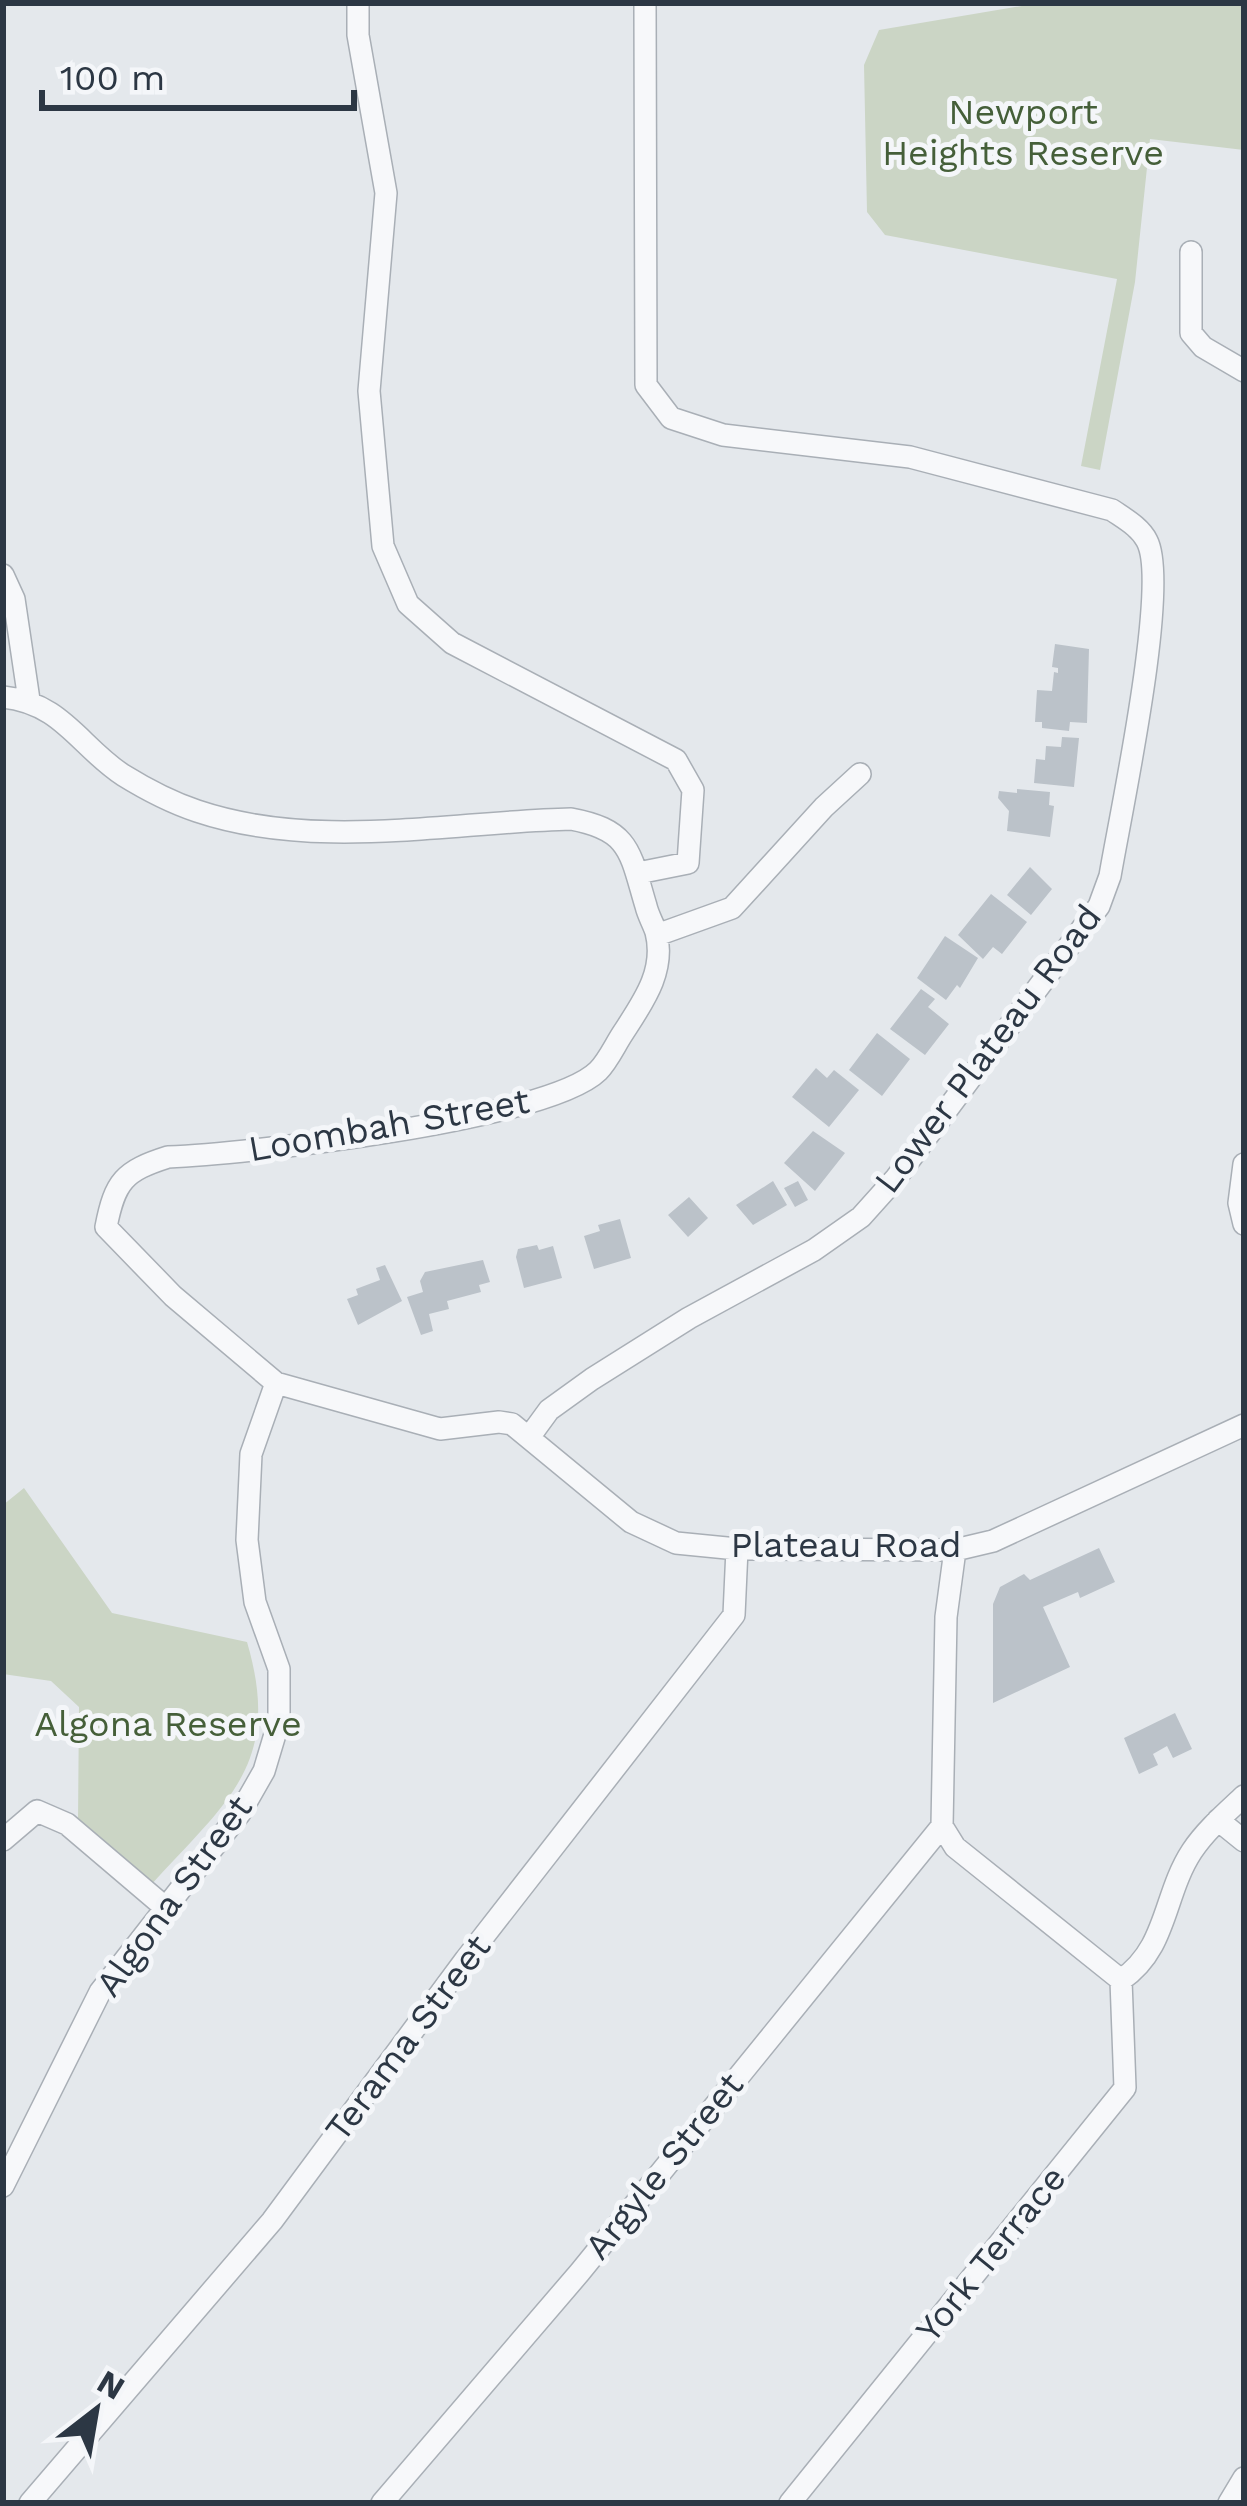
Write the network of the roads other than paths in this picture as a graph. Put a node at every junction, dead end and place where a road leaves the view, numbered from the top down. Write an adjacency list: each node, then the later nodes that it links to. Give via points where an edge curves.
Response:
1 (358, 3): 9 (street, via 386,193 369,392 383,546 408,604 452,644 676,760 693,790 688,863)
2 (645, 3): 15 (street, Lower Plateau Road, via 646,385 670,418 723,435 910,457 1112,510 1148,542 1151,629 1099,906 896,1178 843,1230 592,1379 549,1410)
3 (1191, 253): 4 (street, via 1191,333)
4 (1244, 371)
5 (3, 575): 7 (street)
6 (3, 697): 7 (street)
7 (29, 700): 9 (street, Loombah Street, via 121,774 195,811 266,827 367,831 571,819 602,824 622,838)
8 (860, 774): 10 (street, via 732,908)
9 (638, 873): 10 (street, Loombah Street)
10 (657, 935): 13 (street, Loombah Street, via 650,992 598,1071 563,1093 387,1131 168,1157 122,1179 106,1227)
11 (1244, 1164): 12 (street)
12 (1244, 1224)
13 (276, 1383): 15 (street, Loombah Street, via 440,1430 499,1422); 23 (street, Algona Street, via 251,1454 248,1540 255,1602 279,1669 279,1721 240,1813)
14 (1244, 1425): 17 (street, Plateau Road, via 993,1541)
15 (530, 1436): 16 (street, Plateau Road, via 631,1522 676,1543)
16 (736, 1549): 17 (street, Plateau Road); 27 (street, Terama Street, via 734,1615 272,2221)
17 (955, 1550): 20 (street)
18 (1244, 1796): 19 (street)
19 (1218, 1820): 22 (street); 24 (street, via 1190,1853 1156,1943)
20 (942, 1826): 24 (street, via 955,1847); 28 (street, Argyle Street)
21 (3, 1840): 23 (street, via 37,1811 67,1824)
22 (1244, 1841)
23 (167, 1909): 25 (street, Algona Street, via 100,1992)
24 (1120, 1980): 29 (street, York Terrace, via 1125,2088)
25 (3, 2186)
26 (1244, 2478): 30 (street)
27 (30, 2503)
28 (382, 2503)
29 (790, 2503)
30 (1229, 2503)

